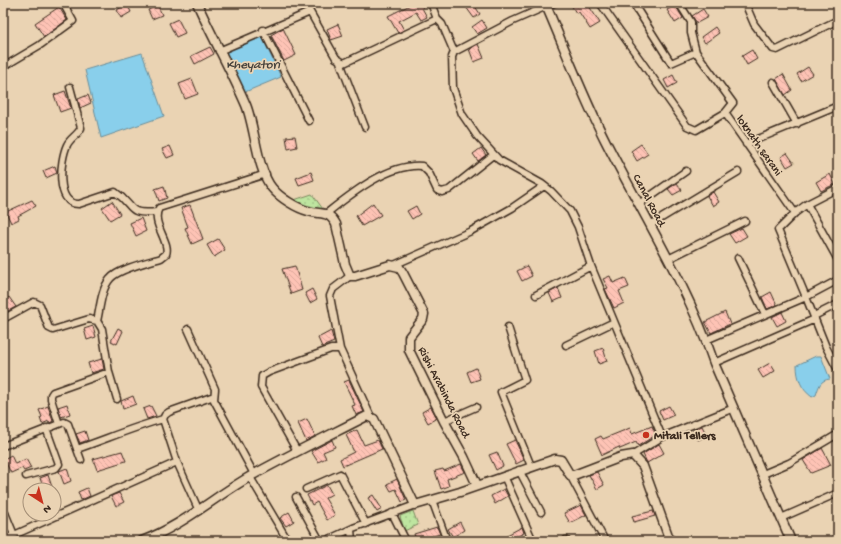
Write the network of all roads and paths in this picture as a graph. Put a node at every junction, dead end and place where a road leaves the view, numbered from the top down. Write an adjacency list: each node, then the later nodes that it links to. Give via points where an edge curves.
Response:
1 (63, 3): 18 (street, via 73,21)
2 (197, 3): 14 (street)
3 (306, 3): 10 (street)
4 (431, 3): 11 (street)
5 (600, 3): 22 (street, via 689,128 696,130)
6 (633, 3): 16 (street, via 671,63)
7 (679, 3): 16 (street, loknath sarani, via 691,22)
8 (745, 3): 12 (street, via 754,24 773,49 777,50)
9 (547, 6): 15 (street, via 506,24); 33 (street, Canal Road, via 605,141)
10 (310, 12): 13 (street); 17 (street)
11 (437, 19): 15 (street, via 442,24); 17 (street, via 344,63)
12 (838, 20)
13 (263, 30): 14 (street); 23 (street)
14 (219, 51): 30 (street, via 246,106)
15 (454, 52): 27 (street, via 453,88 462,114)
16 (696, 52): 22 (street, loknath sarani, via 733,103)
17 (340, 62): 25 (street)
18 (3, 68)
19 (773, 82): 24 (street)
20 (70, 87): 35 (street, via 81,128 67,144 61,175 61,183 69,201 79,204 115,192 135,212)
21 (838, 106): 24 (street)
22 (725, 113): 26 (street, loknath sarani)
23 (308, 120)
24 (797, 124): 26 (street)
25 (365, 127)
26 (746, 144): 36 (street, loknath sarani)
27 (493, 155): 31 (street); 37 (street, via 449,190 442,192 437,190 429,173 422,166 414,165 376,177)
28 (686, 171): 33 (street)
29 (738, 172): 39 (street)
30 (266, 174): 35 (street, via 166,205); 37 (street, via 272,188 289,202 307,211)
31 (544, 186): 43 (street, via 471,231); 44 (street, via 570,211)
32 (838, 188): 34 (street)
33 (639, 204): 39 (street, Canal Road)
34 (807, 204): 36 (street); 42 (street)
35 (157, 212): 53 (street, via 167,248 166,254 110,278)
36 (795, 213): 48 (street, via 778,230)
37 (327, 214): 45 (street, via 336,224)
38 (745, 221): 41 (street)
39 (650, 225): 41 (street, Canal Road)
40 (738, 258): 50 (street)
41 (668, 259): 57 (street, Canal Road)
42 (838, 260)
43 (394, 265): 45 (street); 69 (street, Rishi Arabinda Road, via 403,273 424,314 409,337 409,350)
44 (591, 266): 47 (street); 54 (street)
45 (350, 276): 59 (street, via 333,289 330,296)
46 (838, 280): 48 (street)
47 (536, 295)
48 (806, 297): 50 (street); 51 (street)
49 (838, 304): 51 (street)
50 (764, 314): 57 (street)
51 (814, 318): 60 (street); 61 (street)
52 (3, 319): 53 (street, via 34,302 40,305 49,328 53,330 89,319)
53 (97, 321): 62 (street, via 102,329)
54 (614, 322): 58 (street); 73 (street)
55 (508, 327): 80 (street, via 525,380 501,392)
56 (188, 329): 63 (street, via 215,390)
57 (706, 340): 60 (street, Canal Road)
58 (566, 345)
59 (340, 349): 67 (street); 76 (street, via 331,349 262,376 260,381 264,396)
60 (714, 364): 66 (street, Canal Road)
61 (838, 370)
62 (109, 372): 64 (street); 70 (street, via 53,392 51,399)
63 (214, 396): 68 (street, via 169,412); 84 (street)
64 (117, 399)
65 (476, 407): 69 (street)
66 (730, 409): 73 (street); 83 (street, Canal Road)
67 (371, 416): 76 (street); 92 (street, via 382,434)
68 (163, 419): 75 (street); 79 (street)
69 (444, 421): 87 (street, Rishi Arabinda Road)
70 (59, 424): 71 (street); 75 (street, via 68,424)
71 (46, 428): 74 (street); 85 (street, via 59,464 56,468)
72 (838, 434): 83 (street)
73 (662, 437): 77 (street)
74 (3, 446)
75 (77, 449): 78 (street)
76 (297, 451): 84 (street)
77 (633, 455): 82 (street, via 574,475); 111 (street, via 643,466)
78 (81, 460)
79 (177, 462): 94 (street); 100 (street)
80 (532, 466): 81 (street); 82 (street, via 558,459)
81 (519, 470): 86 (street); 95 (street)
82 (570, 474): 110 (street)
83 (763, 474): 97 (street)
84 (252, 475): 94 (street); 103 (street)
85 (26, 476)
86 (504, 476): 87 (street); 109 (street)
87 (477, 485): 91 (street)
88 (306, 489): 98 (street, via 340,474)
89 (838, 493): 97 (street)
90 (296, 497): 104 (street)
91 (432, 500): 92 (street); 108 (street)
92 (414, 505): 96 (street)
93 (3, 508): 100 (street)
94 (199, 511): 102 (street, via 156,536)
95 (541, 512)
96 (392, 513): 98 (street); 107 (street)
97 (781, 518): 112 (street)
98 (366, 524): 99 (street)
99 (351, 529): 105 (street); 106 (street)
100 (14, 535): 101 (street)
101 (3, 540)
102 (142, 541)
103 (288, 541)
104 (320, 541)
105 (325, 541)
106 (352, 541)
107 (406, 541)
108 (447, 541)
109 (533, 541)
110 (605, 541)
111 (670, 541)
112 (791, 541)

